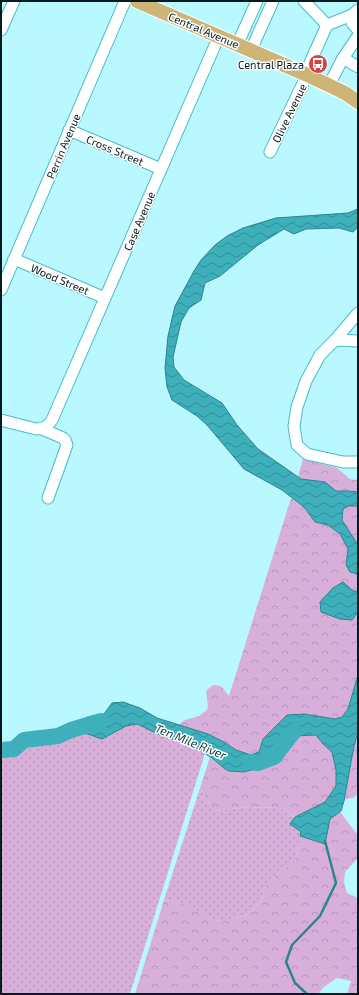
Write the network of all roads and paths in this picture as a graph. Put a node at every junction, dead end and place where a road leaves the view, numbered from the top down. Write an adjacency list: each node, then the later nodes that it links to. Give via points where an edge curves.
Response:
1 (14, 1): 9 (street)
2 (125, 1): 20 (street, Perrin Avenue)
3 (137, 1): 11 (main road, Central Avenue)
4 (257, 1): 13 (street)
5 (273, 1): 14 (street)
6 (304, 1): 8 (street)
7 (355, 12): 8 (street); 10 (street, via 352,23)
8 (327, 25): 17 (street, Olive Avenue)
9 (1, 30)
10 (358, 30)
11 (219, 36): 13 (main road, Central Avenue); 22 (street, Case Avenue)
12 (358, 36): 15 (street)
13 (237, 45): 14 (main road, Central Avenue)
14 (251, 50): 17 (main road, Central Avenue)
15 (343, 58): 16 (street); 18 (street)
16 (358, 66)
17 (306, 74): 18 (main road, Central Avenue); 21 (street, Olive Avenue)
18 (329, 85): 19 (main road, Central Avenue)
19 (358, 102)
20 (70, 130): 22 (street, Cross Street); 23 (street, Perrin Avenue)
21 (270, 152)
22 (161, 169): 25 (street, Case Avenue)
23 (14, 260): 24 (street, Perrin Avenue); 25 (street, Wood Street)
24 (1, 290)
25 (105, 298): 30 (street, Case Avenue, via 59,405 48,425)
26 (358, 313): 27 (street)
27 (335, 340): 28 (street); 31 (street, via 320,355 306,382 297,407 294,426 297,445 307,454 343,462)
28 (358, 341)
29 (1, 420): 30 (street)
30 (42, 429): 32 (street, via 63,438 67,445)
31 (358, 462)
32 (48, 498)

